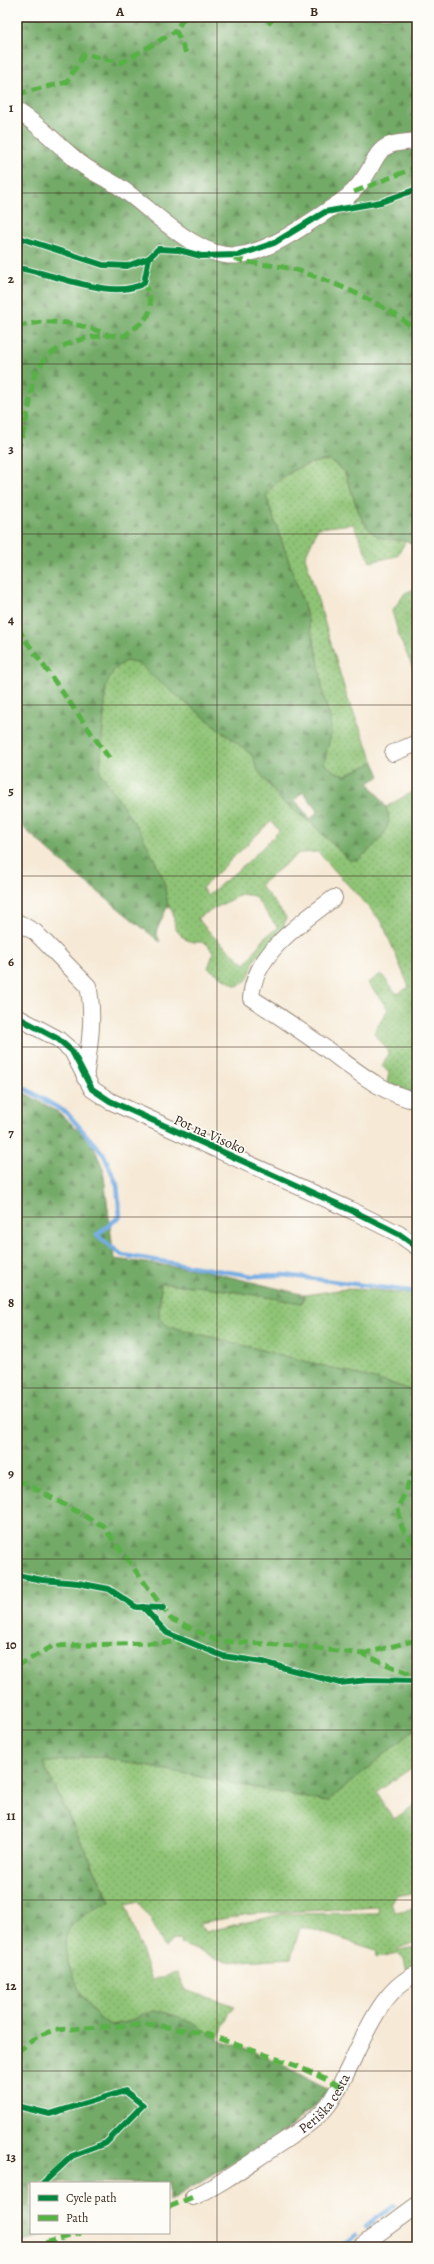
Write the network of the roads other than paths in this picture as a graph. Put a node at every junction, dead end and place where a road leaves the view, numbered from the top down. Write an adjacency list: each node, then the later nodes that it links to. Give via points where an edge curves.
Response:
1 (17, 110): 2 (street, via 51,135 79,163 121,188 192,242 210,251 227,255 254,251 325,212 354,192 381,152 389,146)
2 (417, 141)
3 (417, 743): 4 (street)
4 (393, 753)
5 (334, 898): 9 (street, via 292,929 264,962 252,986 252,998 382,1089)
6 (17, 922): 8 (street, via 34,932 88,986 91,1004)
7 (17, 1017): 8 (street, Pot na Visoko, via 58,1039 72,1051)
8 (85, 1080): 10 (street, Pot na Visoko, via 92,1089 110,1102 355,1212 399,1234)
9 (417, 1101)
10 (417, 1247)
11 (417, 1974): 12 (street, Periška cesta, via 395,1989 383,2003 327,2106 306,2126 215,2187)
12 (193, 2197)
13 (417, 2205): 14 (street)
14 (360, 2247)

